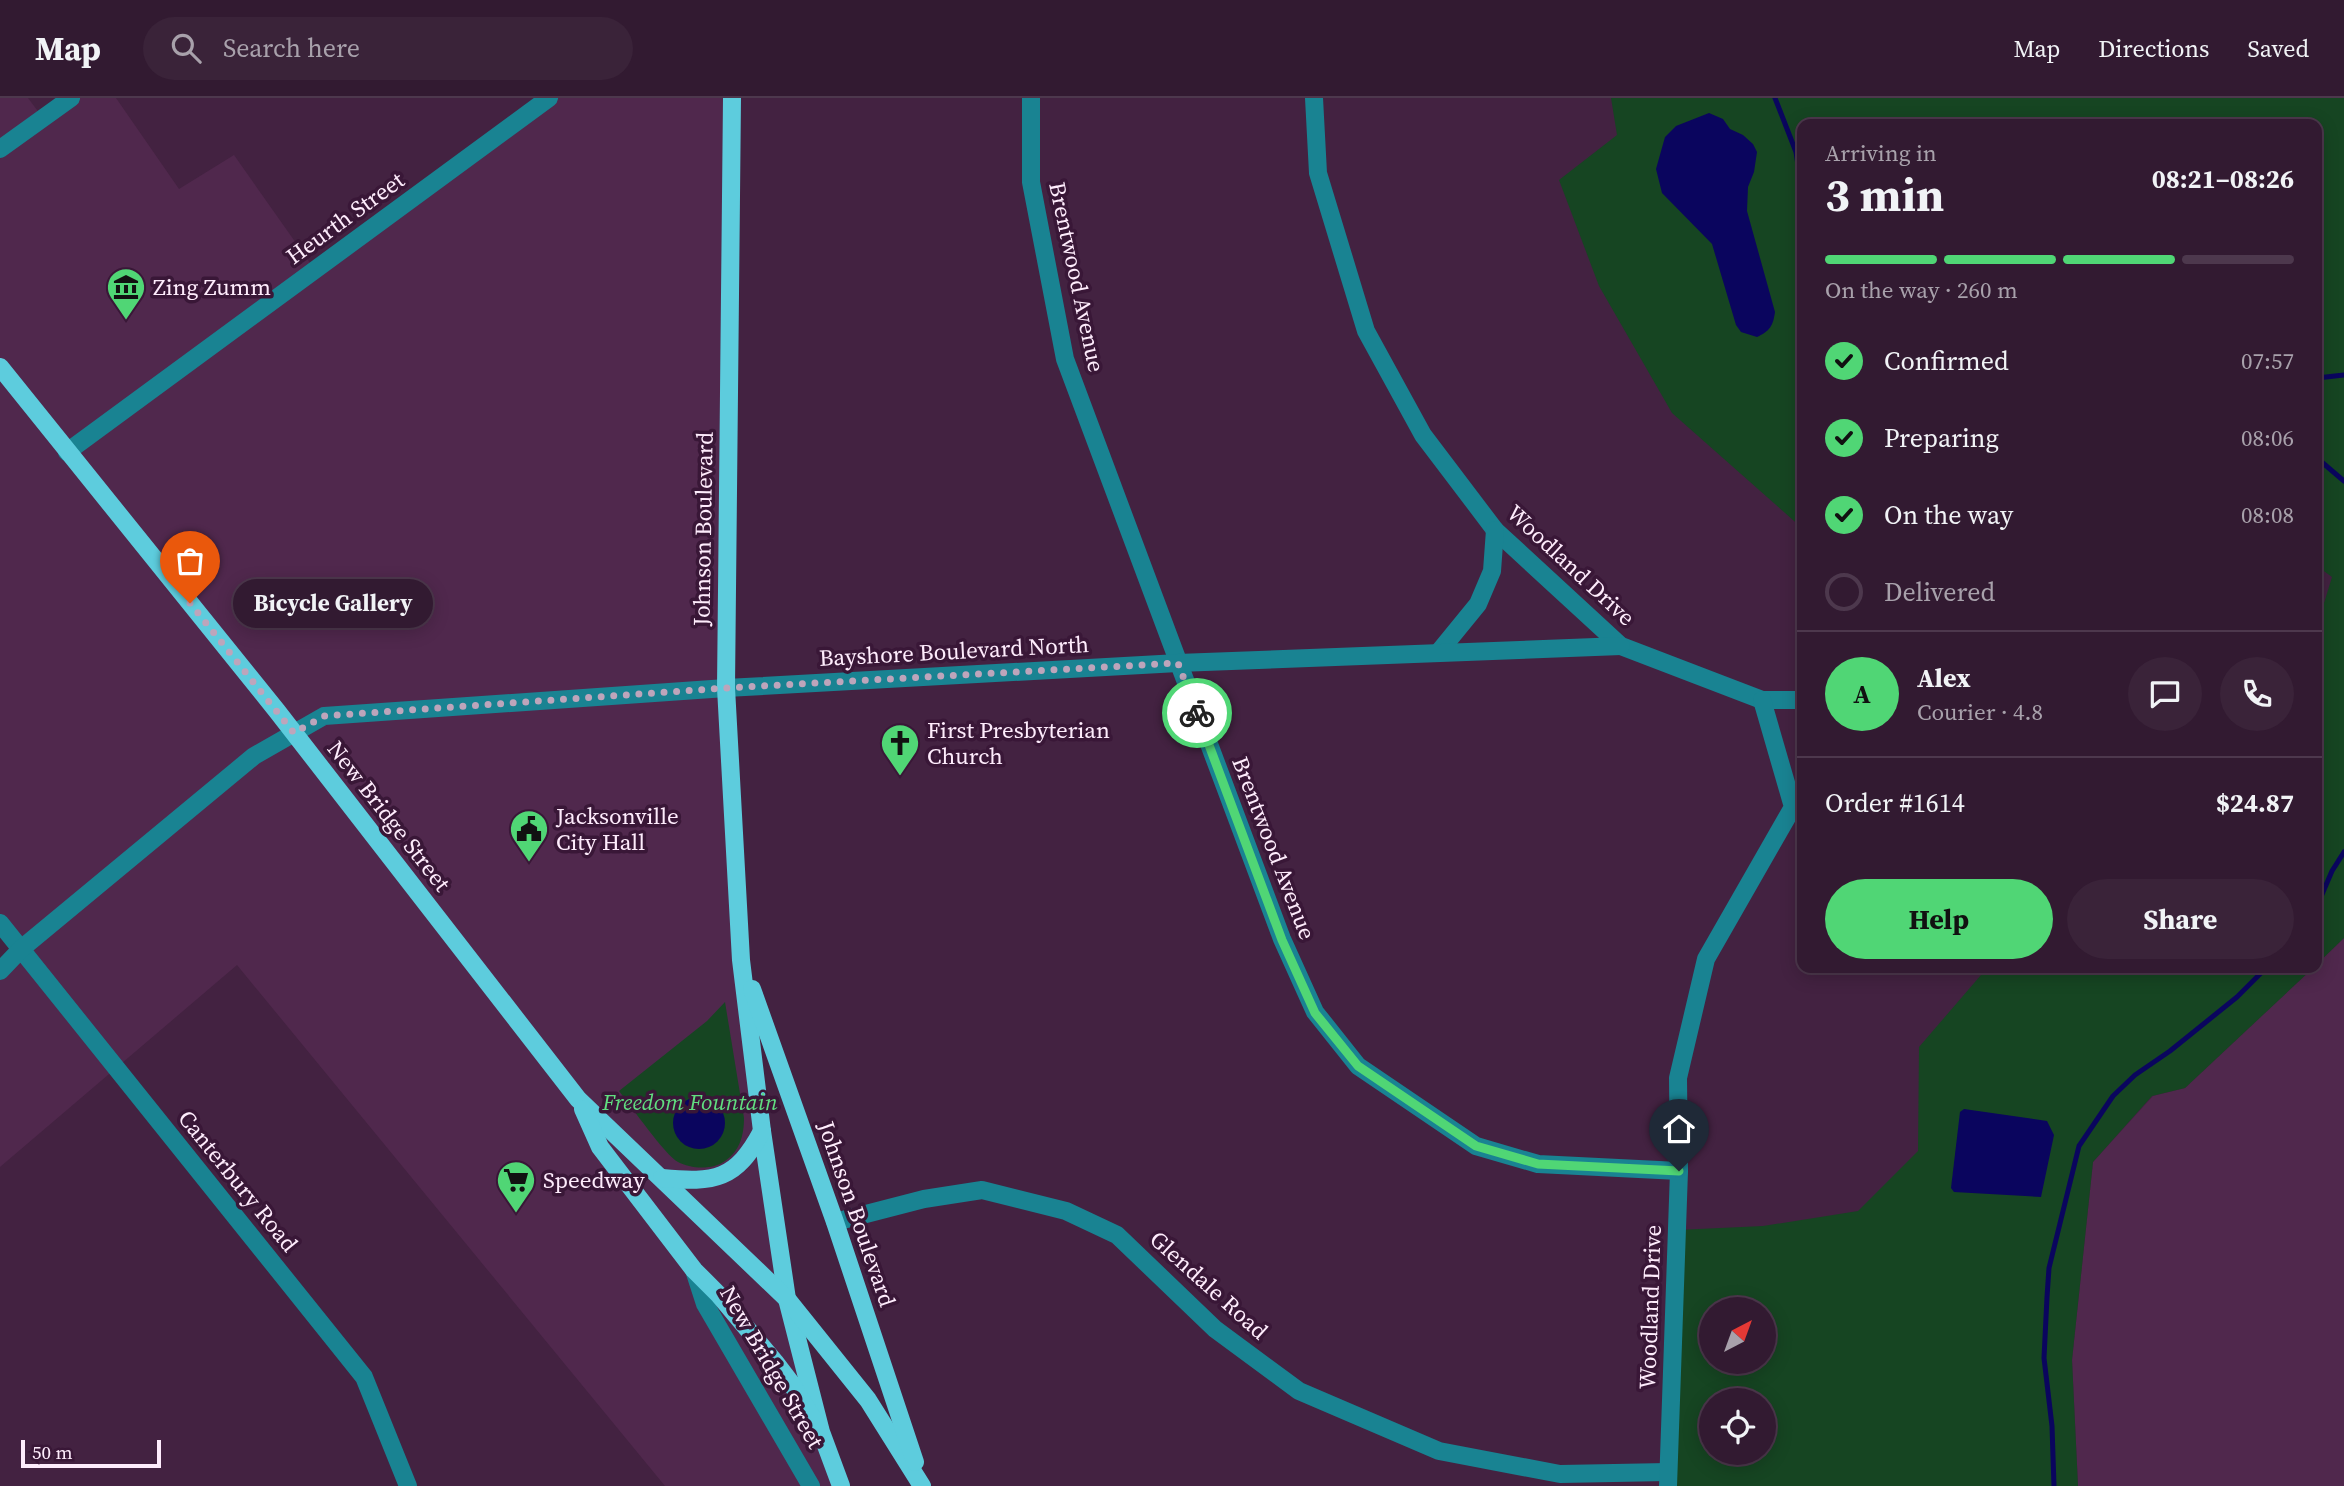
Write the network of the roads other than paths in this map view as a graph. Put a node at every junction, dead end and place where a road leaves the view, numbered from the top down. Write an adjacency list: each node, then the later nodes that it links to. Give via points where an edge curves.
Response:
1 (71, 98): 6 (street)
2 (549, 98): 8 (street, Heurth Street)
3 (732, 98): 13 (main road, Johnson Boulevard)
4 (1031, 98): 12 (street, Brentwood Avenue, via 1031,182 1065,359)
5 (1314, 98): 9 (street, Woodland Drive, via 1318,173 1366,331 1423,435)
6 (0, 149)
7 (0, 367): 8 (main road, New Bridge Street)
8 (68, 452): 16 (main road, New Bridge Street)
9 (1495, 530): 10 (street, Woodland Drive); 11 (street, via 1492,570 1478,604)
10 (1621, 646): 11 (street, Bayshore Boulevard North); 14 (street, Woodland Drive)
11 (1438, 653): 12 (street, Bayshore Boulevard North)
12 (1178, 663): 13 (street, Bayshore Boulevard North); 25 (street, Brentwood Avenue, via 1282,940 1315,1013 1358,1066 1476,1146 1538,1164)
13 (726, 688): 16 (street, Bayshore Boulevard North, via 324,716); 21 (main road, Johnson Boulevard)
14 (1762, 700): 15 (street); 17 (street, Woodland Drive)
15 (1797, 700)
16 (294, 733): 20 (street, Bayshore Boulevard North, via 254,756); 23 (main road, New Bridge Street)
17 (1797, 802)
18 (1797, 807): 25 (street, Woodland Drive, via 1706,959 1678,1078)
19 (0, 923): 20 (street, Canterbury Road)
20 (21, 949): 22 (street, Bayshore Boulevard North); 32 (street, Canterbury Road, via 364,1377)
21 (741, 960): 24 (main road, Johnson Boulevard); 27 (main road, Johnson Boulevard)
22 (0, 971)
23 (578, 1099): 26 (main road, New Bridge Street); 28 (main road, New Bridge Street, via 600,1147)
24 (761, 1131): 26 (main road, via 749,1154 720,1175); 29 (main road, Johnson Boulevard)
25 (1679, 1171): 31 (street, Woodland Drive)
26 (662, 1178): 29 (main road, New Bridge Street)
27 (835, 1222): 31 (street, Glendale Road, via 924,1199 982,1190 1066,1211 1116,1235 1215,1329 1299,1391 1439,1451 1560,1474); 35 (main road, Johnson Boulevard)
28 (694, 1270): 30 (main road, New Bridge Street, via 783,1372); 33 (street, New Bridge Street, via 705,1304)
29 (787, 1298): 30 (main road, Johnson Boulevard); 35 (main road, New Bridge Street, via 868,1400)
30 (821, 1432): 34 (main road)
31 (1668, 1479)
32 (408, 1486)
33 (811, 1486)
34 (841, 1486)
35 (922, 1486)

